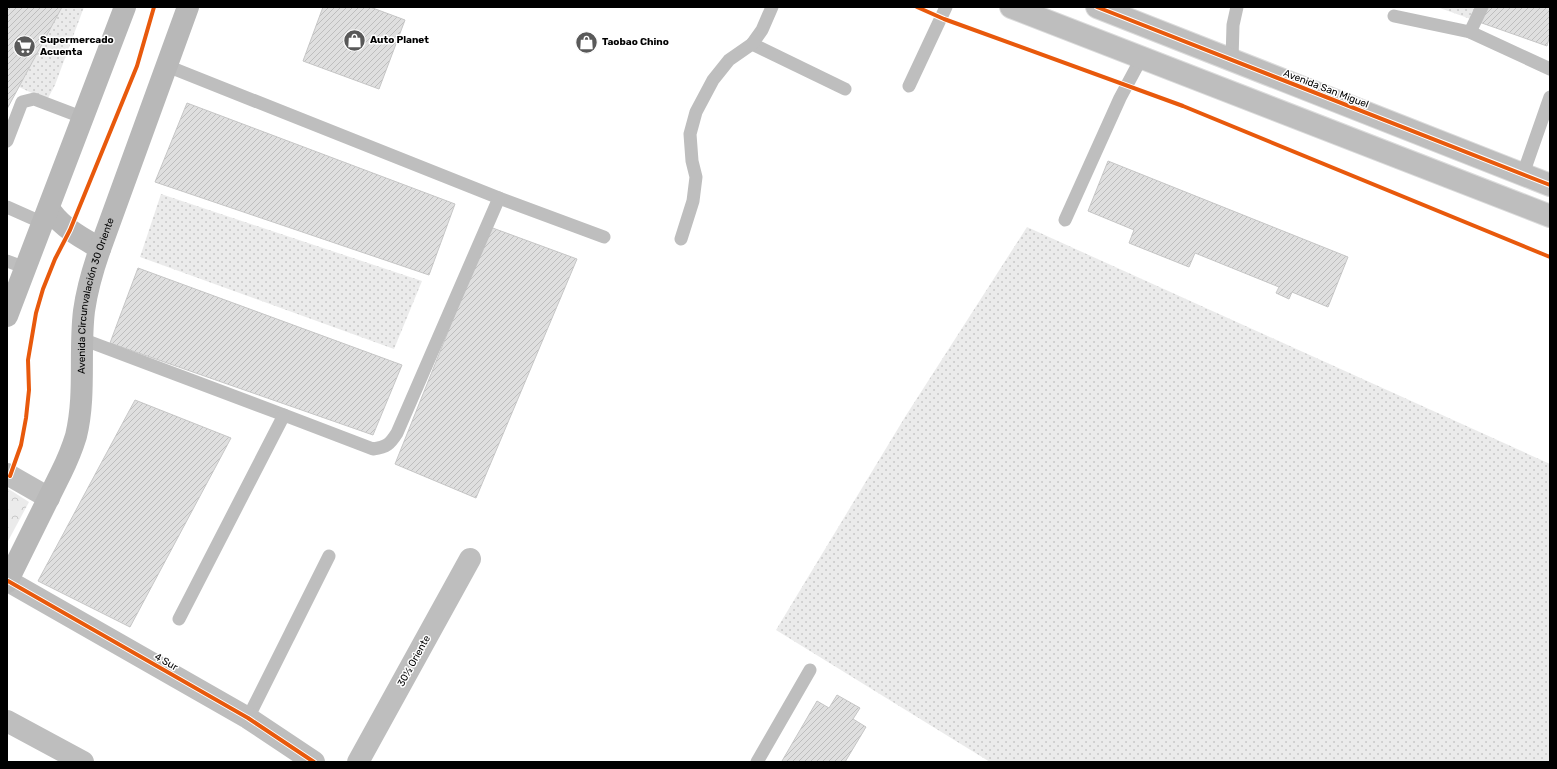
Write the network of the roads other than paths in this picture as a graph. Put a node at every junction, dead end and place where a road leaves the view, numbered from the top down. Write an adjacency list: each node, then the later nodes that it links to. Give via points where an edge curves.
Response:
1 (125, 7): 19 (main road)
2 (188, 7): 14 (main road, Avenida Circunvalación 30 Oriente)
3 (772, 7): 11 (lane, via 762,30)
4 (946, 7): 16 (lane)
5 (1011, 7): 12 (main road)
6 (1097, 7): 13 (main road, Avenida San Miguel)
7 (1237, 7): 13 (lane, via 1233,25)
8 (1482, 7): 10 (lane)
9 (1394, 16): 10 (lane)
10 (1470, 32): 15 (lane)
11 (752, 44): 17 (lane); 29 (lane, via 729,60 713,80 696,112 690,134 696,177 694,201)
12 (1142, 57): 26 (main road); 27 (lane, via 1120,98)
13 (1232, 60): 21 (main road, Avenida San Miguel)
14 (167, 66): 23 (lane); 30 (main road, Avenida Circunvalación 30 Oriente)
15 (1550, 69)
16 (909, 86)
17 (845, 89)
18 (1550, 97): 21 (lane)
19 (84, 118): 20 (lane, via 34,99 22,102); 25 (main road)
20 (7, 142)
21 (1523, 174): 22 (main road, Avenida San Miguel)
22 (1550, 185)
23 (499, 198): 28 (lane); 34 (lane, via 391,442 374,449)
24 (7, 207): 25 (lane)
25 (46, 216): 30 (main road, via 53,215 70,230); 31 (main road)
26 (1550, 216)
27 (1065, 220)
28 (604, 237)
29 (681, 239)
30 (100, 249): 33 (main road, Avenida Circunvalación 30 Oriente, via 89,283)
31 (16, 264): 32 (main road)
32 (7, 316)
33 (82, 339): 34 (lane); 36 (main road, Avenida Circunvalación 30 Oriente, via 80,406 76,435)
34 (284, 415): 40 (lane)
35 (7, 474): 36 (main road)
36 (49, 498): 39 (main road, Avenida Circunvalación 30 Oriente)
37 (329, 556): 42 (lane)
38 (470, 559): 46 (main road, 30½ Oriente)
39 (7, 581): 42 (main road, 4 Sur)
40 (179, 619)
41 (810, 670): 47 (lane)
42 (248, 718): 45 (main road, 4 Sur)
43 (7, 721): 44 (main road)
44 (83, 762)
45 (314, 762)
46 (358, 762)
47 (757, 762)

